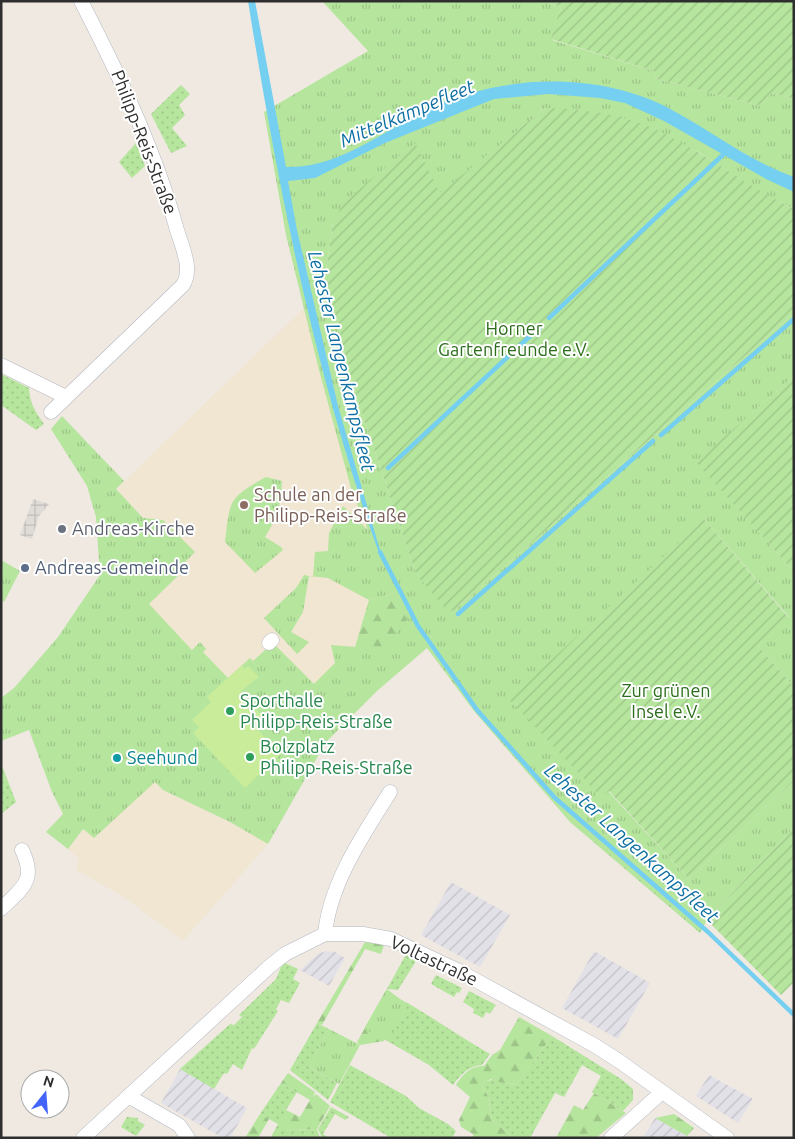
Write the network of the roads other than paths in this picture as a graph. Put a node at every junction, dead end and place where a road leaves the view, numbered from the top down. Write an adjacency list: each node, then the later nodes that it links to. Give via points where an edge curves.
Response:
1 (81, 1): 3 (street, Philipp-Reis-Straße, via 120,76 164,184 186,261 187,276 183,285)
2 (1, 365): 3 (street)
3 (66, 397): 4 (street, Philipp-Reis-Straße)
4 (51, 412)
5 (390, 792): 8 (street, via 356,847 327,913)
6 (22, 850): 7 (street, via 29,876)
7 (1, 909)
8 (325, 934): 9 (street, Voltastraße, via 387,938 432,957 587,1041); 10 (street, Voltastraße, via 276,961)
9 (662, 1092): 13 (street); 14 (street, Voltastraße)
10 (128, 1096): 11 (street, Voltastraße); 12 (street, via 178,1125)
11 (83, 1138)
12 (188, 1138)
13 (610, 1138)
14 (727, 1138)

